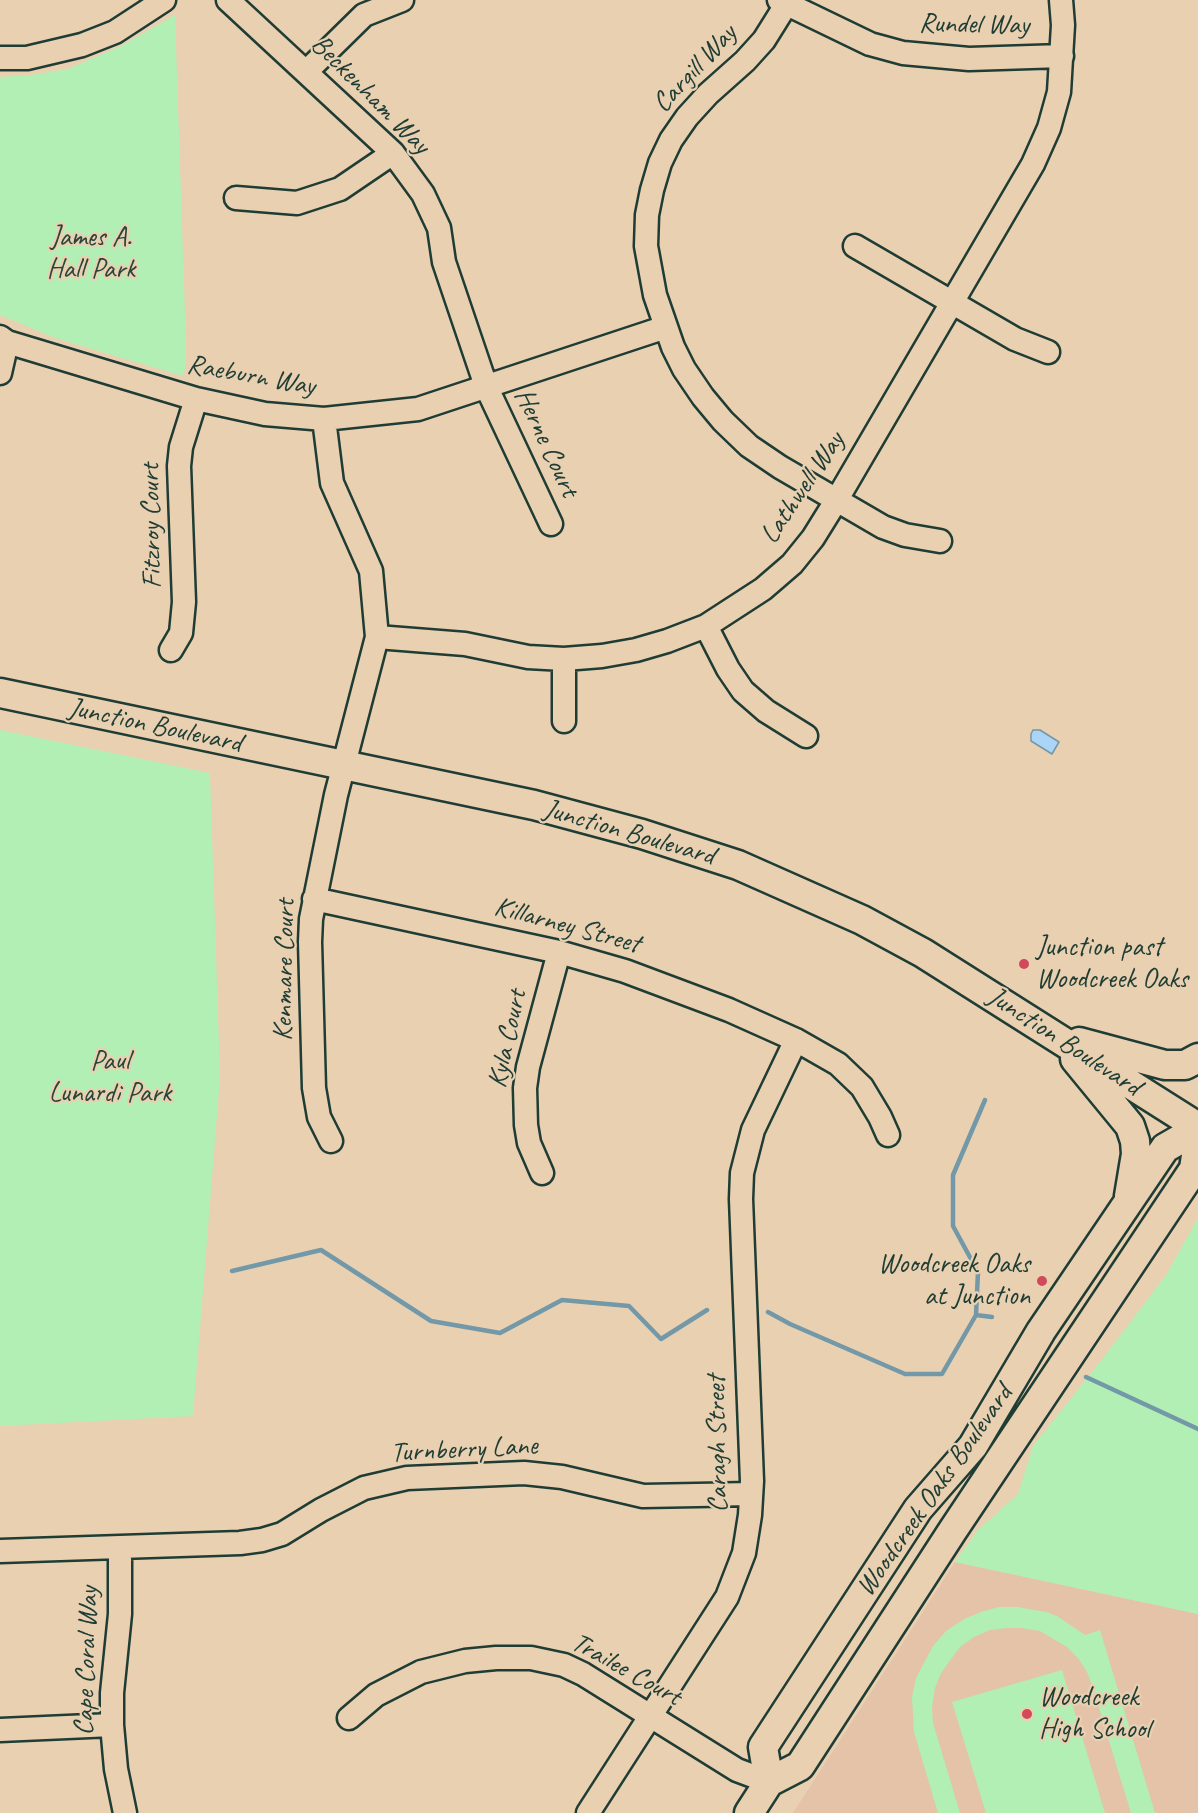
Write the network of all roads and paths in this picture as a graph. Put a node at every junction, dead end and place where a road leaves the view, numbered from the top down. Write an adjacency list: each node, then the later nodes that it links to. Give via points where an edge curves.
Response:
1 (164, 0): 7 (street, via 115,32 82,45 27,58)
2 (228, 0): 8 (street, Beckenham Way)
3 (402, 0): 8 (street, via 364,15)
4 (1061, 0): 6 (street, Lathwell Way)
5 (785, 1): 6 (street, Rundel Way, via 870,44 903,54 969,60); 13 (street, Cargill Way, via 764,40 687,117 660,163 650,199 646,246 655,295)
6 (1062, 56): 12 (street, Lathwell Way, via 1059,92 1033,164)
7 (0, 58)
8 (307, 71): 9 (street, Beckenham Way)
9 (393, 153): 10 (street, via 340,189 297,203); 17 (street, Beckenham Way, via 423,194 440,228 444,262)
10 (236, 198)
11 (855, 246): 12 (street)
12 (952, 302): 15 (street, via 1015,339); 20 (street, Lathwell Way)
13 (666, 327): 17 (street, Raeburn Way); 20 (street, Cargill Way, via 684,369 723,421 749,446)
14 (4, 339): 16 (street); 18 (street, Raeburn Way)
15 (1048, 352)
16 (0, 373)
17 (486, 386): 19 (street, Raeburn Way, via 418,409); 21 (street, Herne Court)
18 (196, 399): 19 (street, Raeburn Way, via 264,414); 25 (street, Fitzroy Court, via 179,466 183,602 181,633)
19 (324, 419): 24 (street, Kenmare Court, via 332,483 371,571)
20 (836, 501): 22 (street, Cargill Way, via 883,527); 23 (street, Lathwell Way, via 792,564 763,589)
21 (551, 524)
22 (940, 541)
23 (706, 626): 26 (street, Lathwell Way, via 636,650); 29 (street, via 743,691)
24 (377, 636): 26 (street, Lathwell Way); 30 (street, Kenmare Court)
25 (171, 650)
26 (564, 659): 28 (street)
27 (0, 693): 30 (main road, Junction Boulevard)
28 (564, 721)
29 (806, 736)
30 (344, 765): 31 (street, Kenmare Court); 33 (main road, Junction Boulevard, via 534,805 738,865 862,920)
31 (314, 899): 32 (street, Killarney Street); 38 (street, Kenmare Court, via 310,942 314,1088 319,1117)
32 (559, 952): 34 (street, Killarney Street, via 702,999); 40 (street, Kyla Court, via 525,1088 529,1143)
33 (1057, 1036): 35 (main road, via 1165,1065 1185,1065); 36 (main road, Junction Boulevard); 42 (main road, via 1130,1126 1136,1154)
34 (796, 1040): 37 (street, Killarney Street, via 851,1076 871,1101); 44 (street, Caragh Street, via 753,1130 742,1173)
35 (1198, 1059)
36 (1198, 1128): 42 (main road, Woodcreek Oaks Boulevard, via 1165,1148)
37 (888, 1135)
38 (331, 1141)
39 (1198, 1142): 43 (main road, Woodcreek Oaks Boulevard, via 1194,1169)
40 (542, 1173)
41 (1198, 1191): 43 (main road)
42 (1128, 1204): 51 (main road, Woodcreek Oaks Boulevard, via 1041,1331 973,1446 918,1509 763,1747)
43 (1158, 1225): 51 (main road, Woodcreek Oaks Boulevard, via 800,1766)
44 (752, 1494): 45 (street, Turnberry Lane, via 644,1496 562,1477 524,1473 406,1478 364,1488 282,1534 262,1540); 47 (street, Caragh Street, via 746,1544 734,1583)
45 (120, 1546): 46 (street, Turnberry Lane); 49 (street, Cape Coral Way, via 120,1614)
46 (0, 1551)
47 (651, 1716): 48 (street, Trailee Court, via 564,1665 531,1658 496,1658 421,1672 376,1695); 51 (street, Trailee Court, via 737,1770); 53 (street, Caragh Street)
48 (349, 1718)
49 (112, 1725): 50 (street); 52 (street, Cape Coral Way)
50 (0, 1730)
51 (769, 1782): 54 (main road, Woodcreek Oaks Boulevard)
52 (125, 1813)
53 (588, 1813)
54 (749, 1813)

